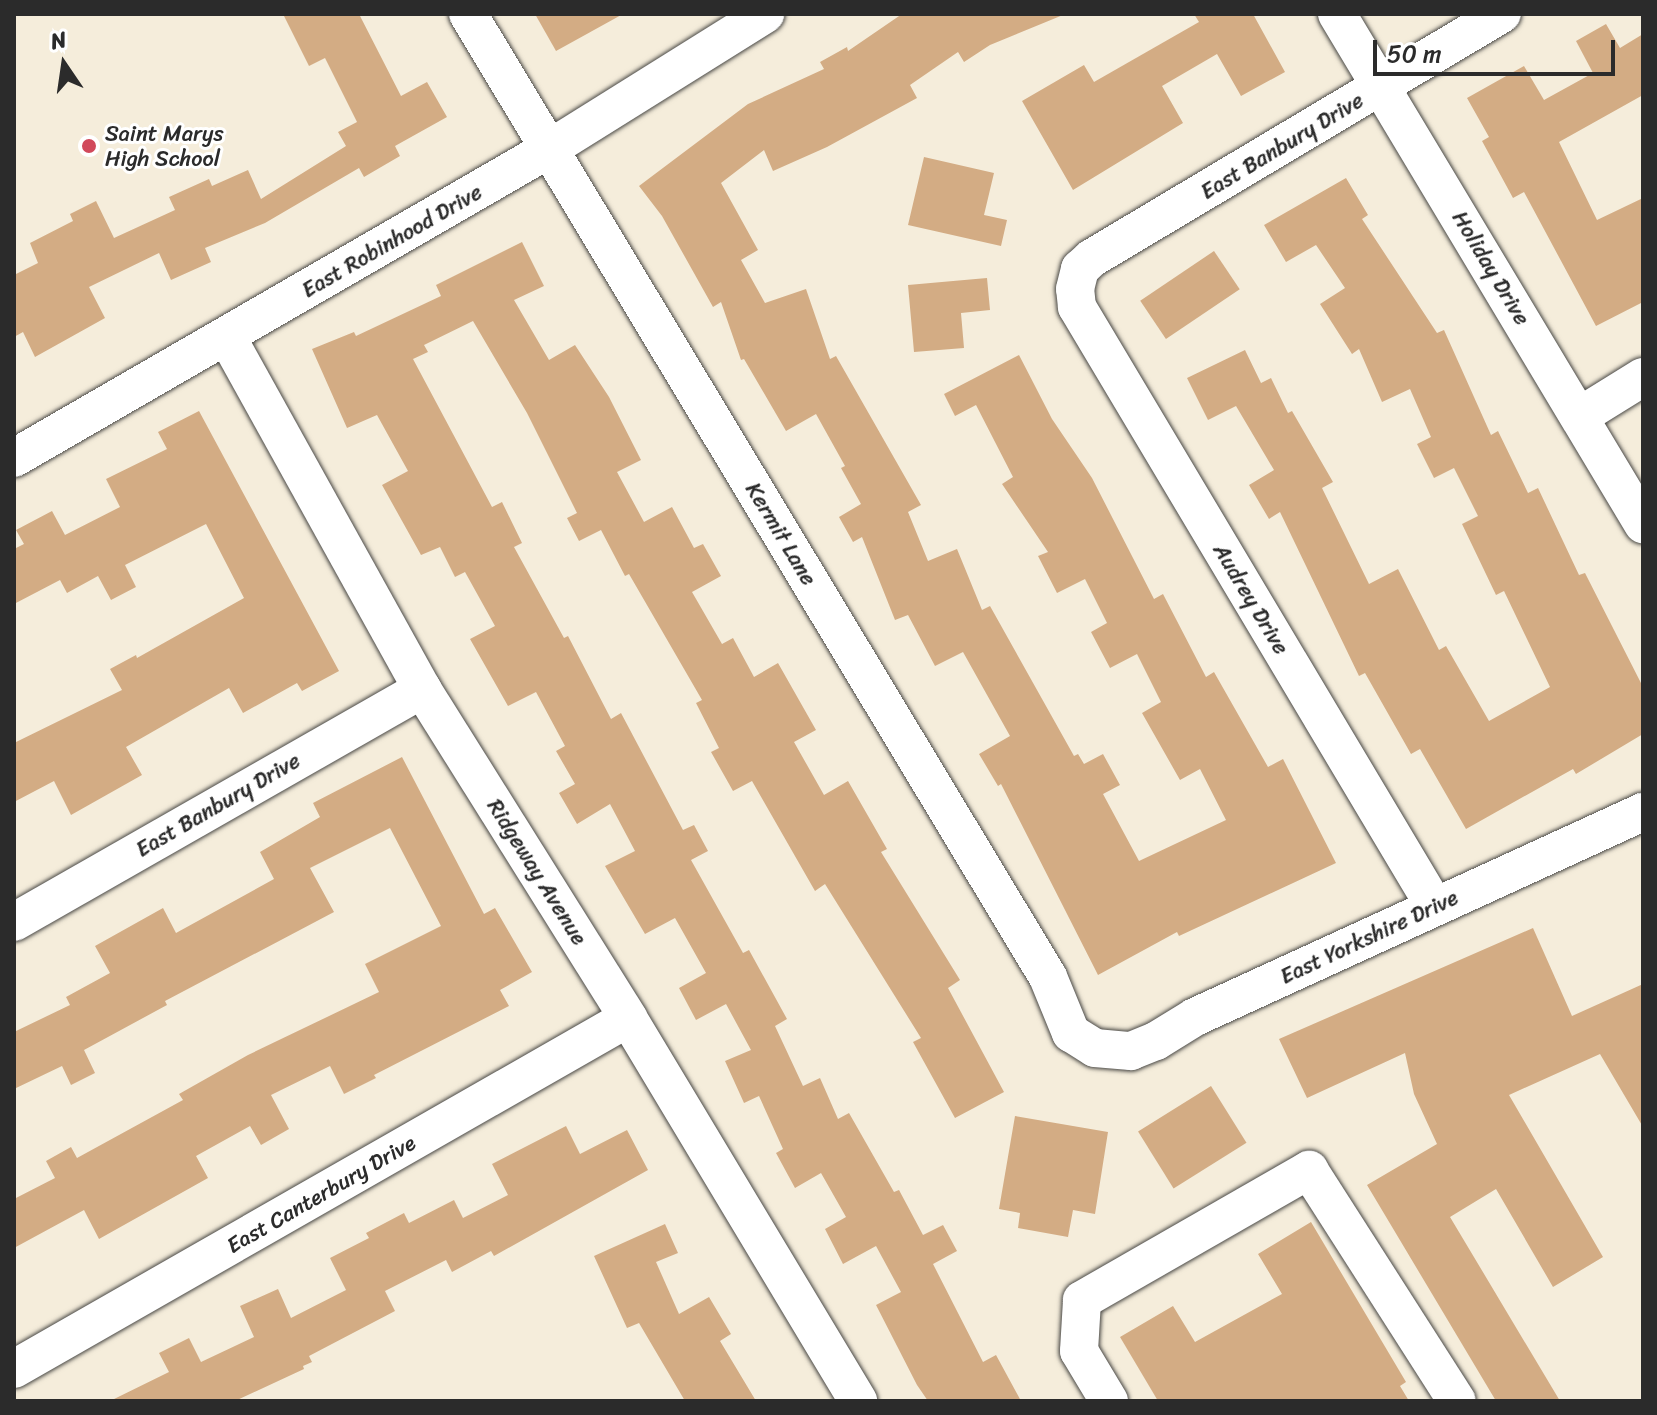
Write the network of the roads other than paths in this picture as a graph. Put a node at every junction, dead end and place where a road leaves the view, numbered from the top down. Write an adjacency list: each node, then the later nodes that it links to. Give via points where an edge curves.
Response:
1 (468, 14): 6 (street, Kermit Lane)
2 (765, 14): 6 (street, East Robinhood Drive)
3 (1337, 14): 5 (street, Holiday Drive)
4 (1502, 14): 5 (street, East Banbury Drive)
5 (1383, 86): 7 (street, East Banbury Drive, via 1092,258 1080,269); 10 (street, Holiday Drive)
6 (549, 149): 8 (street, East Robinhood Drive); 18 (street, Kermit Lane, via 1048,977 1071,1033)
7 (1075, 289): 15 (street, Audrey Drive, via 1077,307)
8 (227, 337): 11 (street, East Robinhood Drive); 13 (street, Ridgeway Avenue)
9 (1643, 377): 10 (street)
10 (1580, 416): 12 (street, Holiday Drive)
11 (14, 458)
12 (1643, 524)
13 (422, 689): 16 (street, East Banbury Drive); 17 (street, Ridgeway Avenue)
14 (1643, 812): 15 (street, East Yorkshire Drive)
15 (1435, 907): 18 (street, East Yorkshire Drive, via 1195,1017 1156,1041 1131,1051)
16 (14, 922)
17 (628, 1018): 19 (street, East Canterbury Drive); 20 (street, Ridgeway Avenue)
18 (1095, 1048)
19 (14, 1369)
20 (858, 1401)
21 (1109, 1401): 22 (street, via 1079,1351 1082,1300 1309,1170)
22 (1457, 1401)

